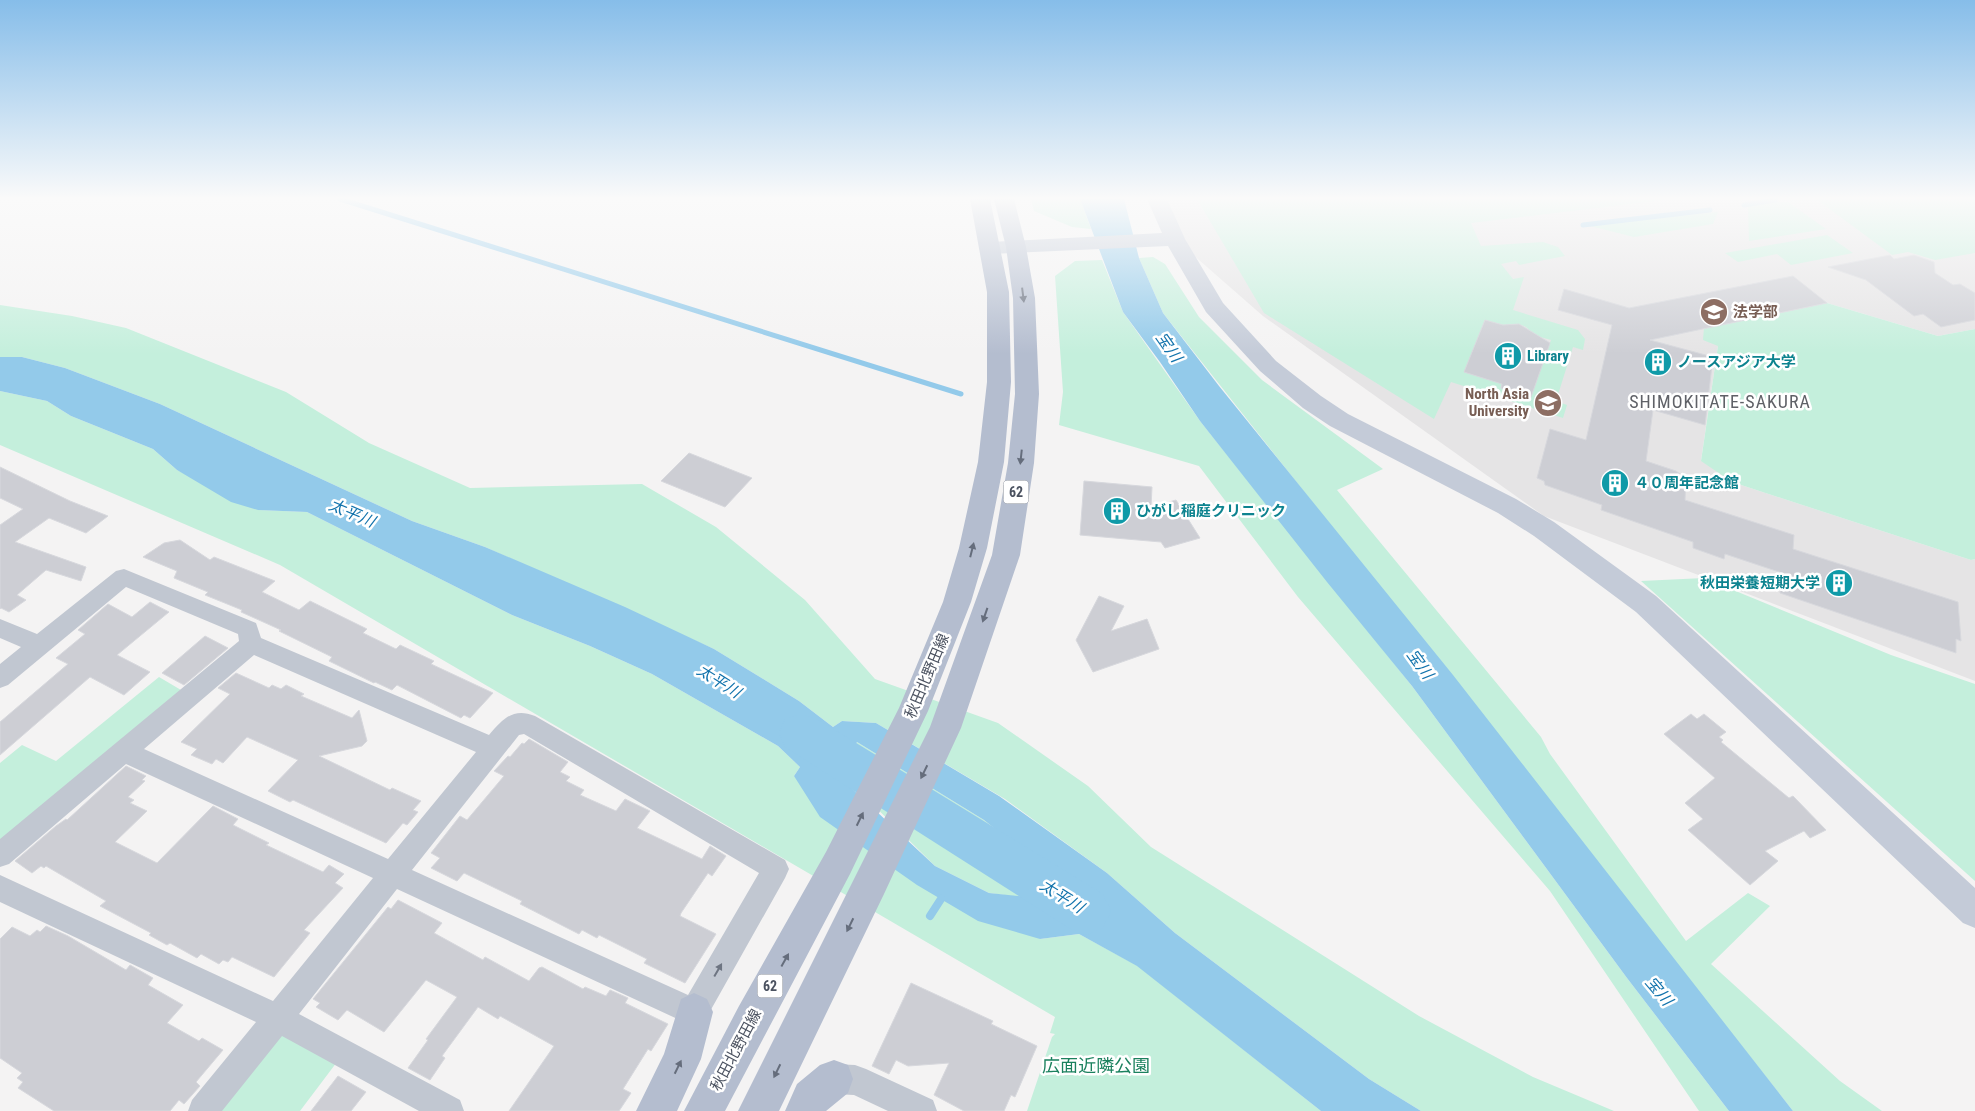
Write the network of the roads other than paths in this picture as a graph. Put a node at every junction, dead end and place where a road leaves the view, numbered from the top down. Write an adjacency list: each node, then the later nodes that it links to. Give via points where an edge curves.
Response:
1 (1003, 251): 20 (main road, 秋田北野田線 / 62, one-way to 1, via 838,863 913,710 957,602 973,548 991,462 999,382 998,292)
2 (1005, 251): 21 (main road, 秋田北野田線 / 62, one-way to 21, via 1024,298 1027,394 1021,462 1006,555 946,728)
3 (1182, 251): 13 (street, via 1214,307 1268,366 1339,420 1507,506 1544,529 1646,604)
4 (0, 628): 6 (street)
5 (251, 644): 6 (street, via 248,630 124,577); 8 (street); 9 (street)
6 (39, 645): 7 (street)
7 (0, 678)
8 (493, 748): 11 (street); 14 (street, one-way to 8, via 776,869 527,723 512,725)
9 (123, 751): 10 (street); 11 (street)
10 (0, 855)
11 (392, 874): 14 (street); 15 (street)
12 (0, 888): 15 (street)
13 (1975, 910)
14 (694, 1012): 19 (main road, one-way to 14, via 682,1059)
15 (278, 1018): 17 (street); 18 (street)
16 (834, 1079): 22 (main road, via 811,1098); 23 (street, via 854,1080)
17 (203, 1111)
18 (449, 1111)
19 (656, 1111)
20 (704, 1111)
21 (758, 1111)
22 (805, 1111)
23 (922, 1111)

